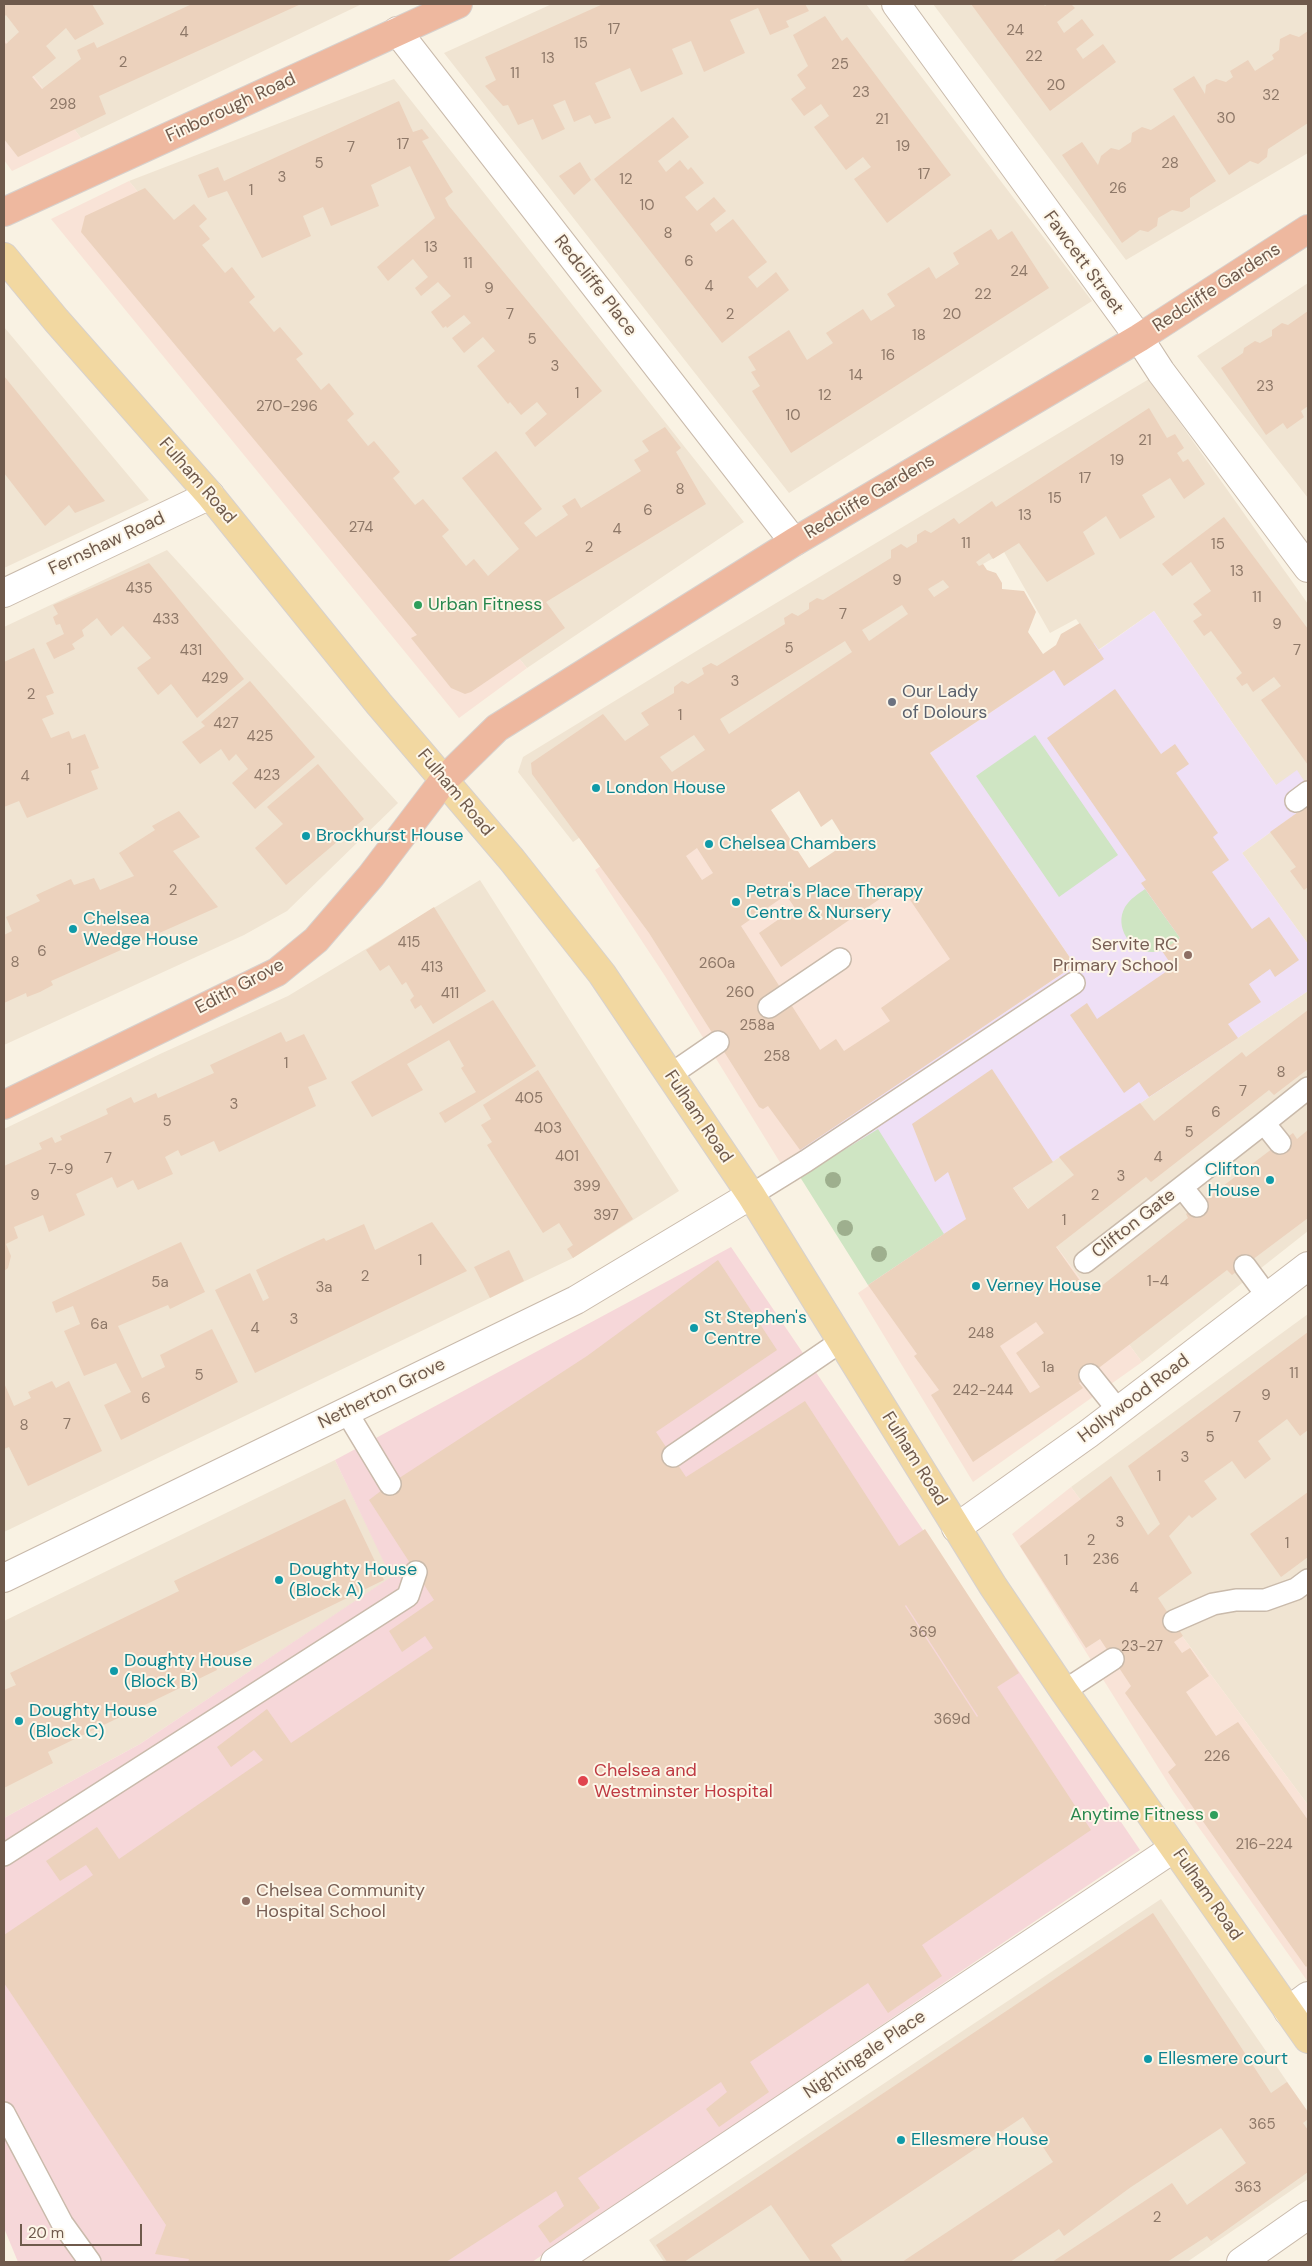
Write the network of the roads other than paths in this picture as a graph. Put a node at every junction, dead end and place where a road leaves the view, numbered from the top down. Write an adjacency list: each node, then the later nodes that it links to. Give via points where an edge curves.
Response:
1 (458, 4): 3 (highway, Finborough Road)
2 (896, 4): 7 (street, Fawcett Street)
3 (397, 31): 4 (highway, Finborough Road); 9 (street, Redcliffe Place)
4 (4, 212)
5 (1308, 229): 7 (highway, Redcliffe Gardens)
6 (4, 256): 8 (main road, Fulham Road)
7 (1139, 338): 9 (highway, Redcliffe Gardens); 10 (street, Fawcett Street)
8 (210, 495): 11 (street, Fernshaw Road); 12 (main road, Fulham Road)
9 (794, 542): 12 (highway, Redcliffe Gardens, via 497,728)
10 (1308, 568)
11 (4, 593)
12 (444, 780): 17 (main road, Fulham Road, via 602,974); 19 (highway, Edith Grove, via 402,837 316,940 277,972)
13 (840, 959): 15 (lane)
14 (1074, 983): 23 (lane)
15 (769, 1007)
16 (718, 1042): 17 (lane)
17 (670, 1075): 23 (main road, Fulham Road)
18 (1308, 1088): 20 (lane, Clifton Gate)
19 (4, 1106)
20 (1264, 1123): 21 (lane); 22 (lane, Clifton Gate)
21 (1280, 1143)
22 (1182, 1187): 24 (lane, Clifton Gate); 25 (lane, Clifton Gate)
23 (751, 1195): 29 (main road, Fulham Road); 32 (street, Netherton Grove, via 576,1300)
24 (1197, 1206)
25 (1085, 1262)
26 (1245, 1266): 28 (lane)
27 (1308, 1266): 28 (street, Hollywood Road)
28 (1268, 1297): 31 (street, Hollywood Road)
29 (840, 1342): 33 (lane); 35 (main road, Fulham Road)
30 (1090, 1375): 31 (lane)
31 (1118, 1410): 35 (street, Hollywood Road)
32 (346, 1411): 34 (lane); 37 (street, Netherton Grove)
33 (673, 1456)
34 (390, 1484)
35 (956, 1528): 41 (main road, Fulham Road)
36 (416, 1572): 43 (lane, via 408,1596)
37 (4, 1578)
38 (1308, 1580): 39 (lane, via 1296,1589 1265,1600 1213,1604)
39 (1174, 1621)
40 (1113, 1659): 41 (lane)
41 (1064, 1692): 42 (main road, Fulham Road)
42 (1174, 1848): 44 (main road, Fulham Road); 50 (street, Nightingale Place)
43 (4, 1855)
44 (1298, 2004): 45 (main road, Fulham Road)
45 (1308, 2039)
46 (4, 2113): 49 (lane, via 62,2223)
47 (1308, 2215): 48 (street)
48 (1254, 2259)
49 (90, 2262)
50 (555, 2262)

